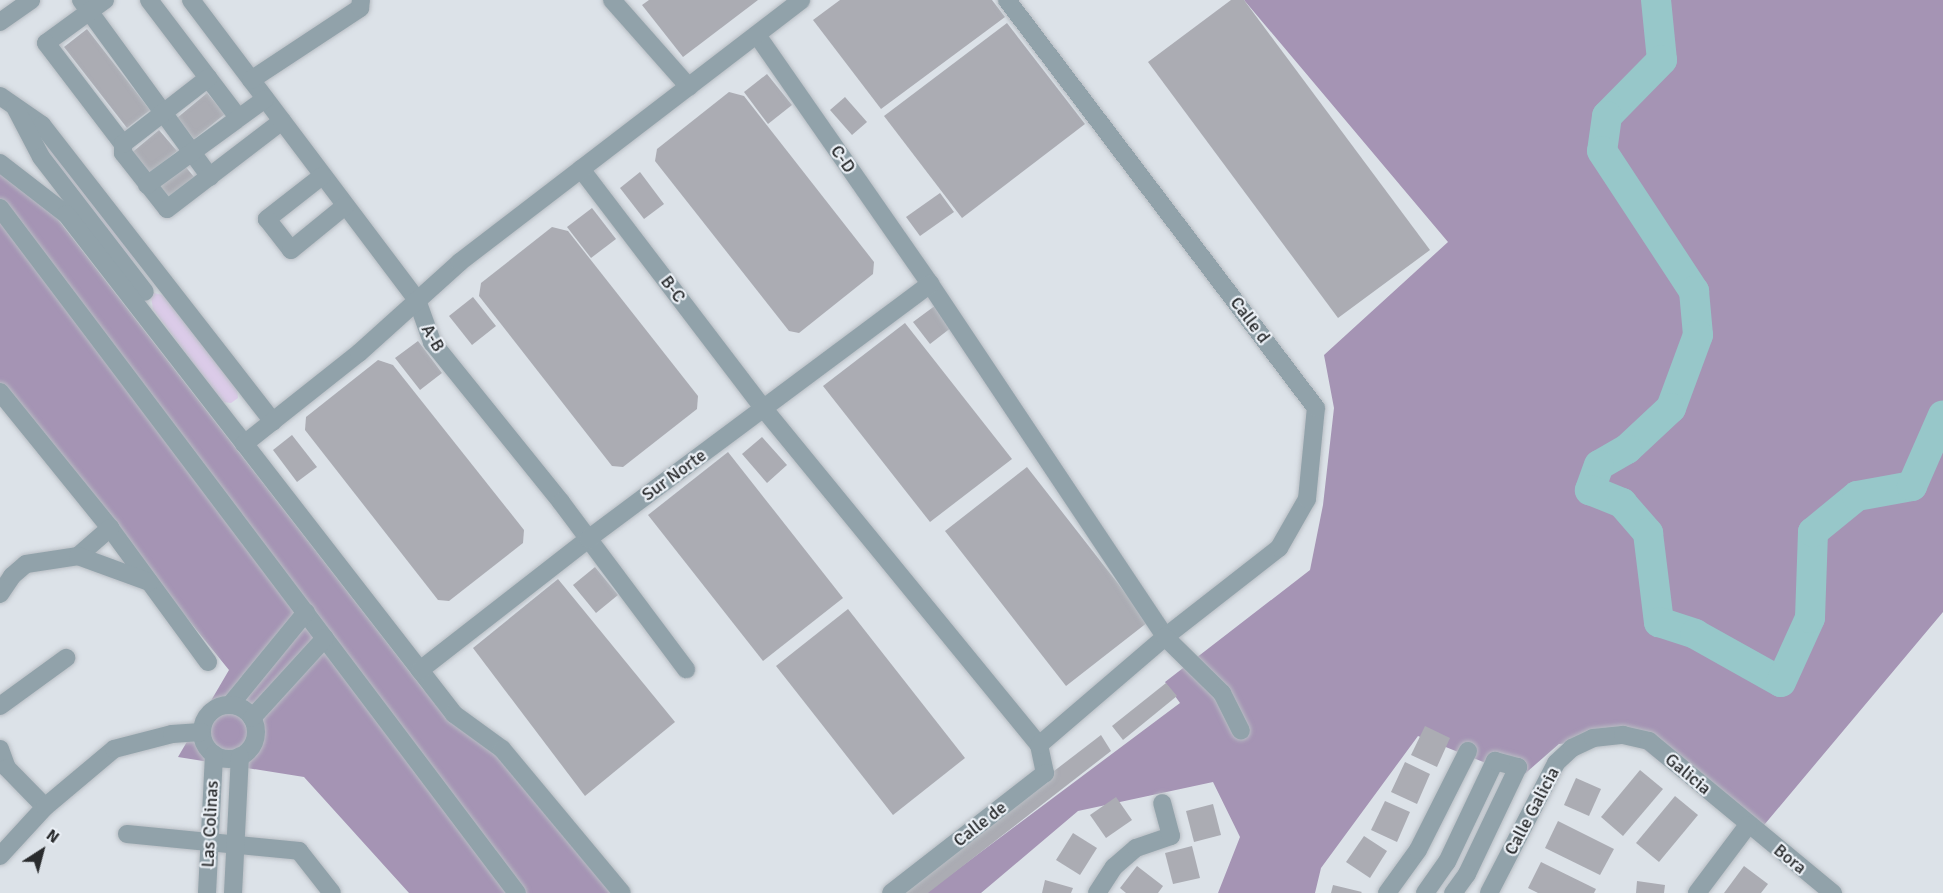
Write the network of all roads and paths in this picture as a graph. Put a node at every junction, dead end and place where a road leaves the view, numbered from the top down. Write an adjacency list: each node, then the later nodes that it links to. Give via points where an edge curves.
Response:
1 (31, 0): 10 (street)
2 (105, 0): 9 (street)
3 (149, 0): 12 (street)
4 (191, 0): 13 (street, A-B)
5 (361, 0): 13 (street, via 360,8)
6 (612, 0): 14 (street)
7 (801, 0): 11 (street)
8 (1007, 0): 43 (street, Calle d, via 1316,408 1306,499 1279,548)
9 (86, 6): 17 (street); 20 (street, via 46,43)
10 (0, 22)
11 (757, 35): 14 (street); 29 (street, C-D)
12 (208, 78): 17 (street); 18 (street)
13 (251, 80): 16 (street, A-B)
14 (689, 87): 23 (street)
15 (5, 98): 30 (street, via 42,125); 31 (street, via 41,157)
16 (265, 99): 18 (street); 19 (street, A-B)
17 (164, 113): 20 (street); 21 (street)
18 (237, 116): 21 (street)
19 (282, 121): 24 (street, A-B); 25 (street)
20 (123, 144): 26 (street, via 123,153)
21 (191, 151): 25 (street); 26 (street)
22 (0, 164): 31 (street, via 66,214)
23 (581, 169): 32 (street); 34 (street, B-C)
24 (322, 176): 27 (street, A-B); 27 (street, via 267,219 291,250)
25 (210, 177): 26 (street, via 167,209)
26 (147, 185)
27 (345, 206): 32 (street, A-B)
28 (0, 208): 42 (street)
29 (930, 284): 34 (street, Sur Norte); 43 (street, C-D)
30 (172, 288): 31 (street); 35 (street)
31 (138, 294): 36 (street)
32 (417, 300): 35 (street); 38 (street, A-B, via 432,342)
33 (0, 392): 37 (street)
34 (764, 409): 38 (street, Sur Norte); 55 (street, B-C)
35 (273, 422): 36 (street)
36 (244, 444): 48 (street)
37 (110, 528): 39 (street); 40 (street)
38 (588, 538): 47 (street, A-B); 48 (street, Sur Norte)
39 (78, 556): 40 (street); 41 (street, via 26,564)
40 (149, 582): 46 (street)
41 (0, 594)
42 (306, 612): 44 (street); 49 (street)
43 (1165, 637): 52 (street, C-D, via 1222,693); 55 (street, Calle d)
44 (325, 638): 51 (street); 70 (street)
45 (66, 658): 50 (street)
46 (208, 662)
47 (686, 669)
48 (420, 670): 71 (street, via 454,714 501,749)
49 (230, 705): 51 (street); 53 (street, via 213,709)
50 (0, 706)
51 (252, 718): 59 (street, via 255,736)
52 (1241, 731)
53 (201, 732): 58 (street); 61 (street, via 172,734 114,749)
54 (1623, 735): 62 (street, Galicia, via 1649,741); 77 (street, Calle Galicia, via 1593,738 1572,748 1556,763)
55 (1039, 745): 72 (street, Calle de, via 1046,773)
56 (0, 749): 61 (street, via 7,768)
57 (1468, 751): 74 (street, via 1418,850)
58 (214, 754): 59 (street, via 222,758); 64 (street, Las Colinas)
59 (240, 756): 65 (street, Las Colinas)
60 (1162, 803): 73 (street, via 1171,836 1136,848 1114,867)
61 (45, 807): 66 (street)
62 (1748, 825): 78 (street); 79 (street, Bora)
63 (127, 834): 64 (street)
64 (209, 841): 65 (street); 67 (street, Las Colinas)
65 (236, 843): 68 (street, Las Colinas); 69 (street, via 298,850)
66 (0, 856)
67 (207, 893)
68 (233, 893)
69 (332, 893)
70 (517, 893)
71 (622, 893)
72 (891, 893)
73 (1097, 893)
74 (1387, 893)
75 (1425, 893): 76 (street, via 1447,862 1495,761 1518,767 1467,874)
76 (1453, 893)
77 (1489, 893)
78 (1697, 893)
79 (1833, 893)

